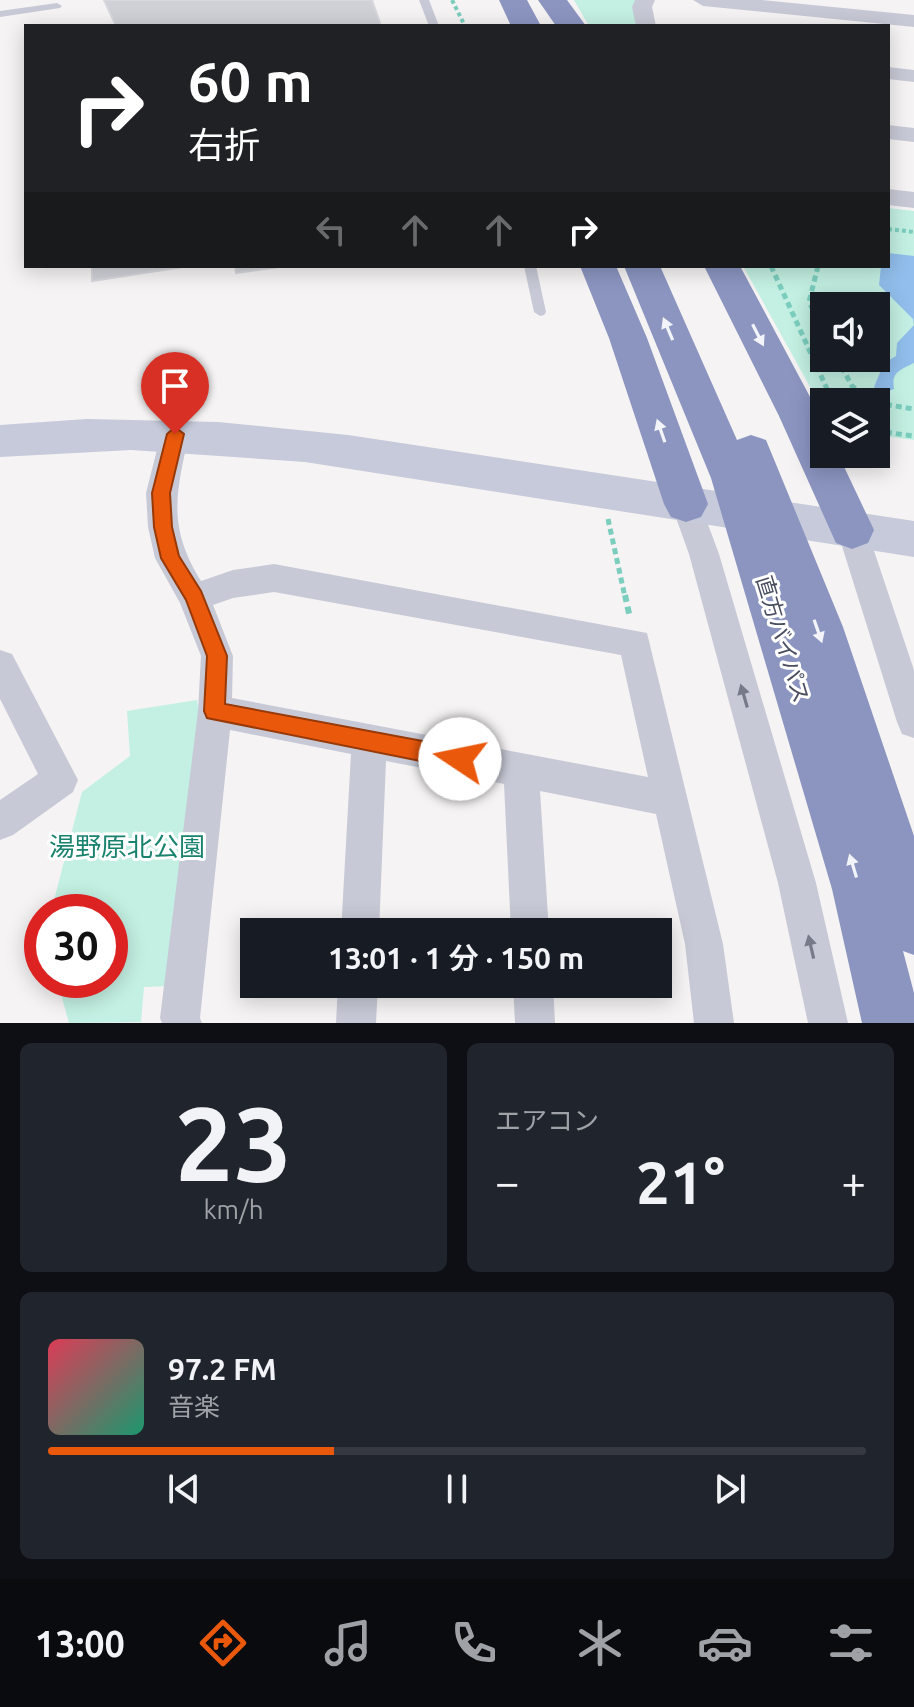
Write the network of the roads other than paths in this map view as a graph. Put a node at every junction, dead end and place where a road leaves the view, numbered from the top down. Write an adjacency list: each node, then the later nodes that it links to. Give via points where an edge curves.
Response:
1 (424, 0): 13 (lane)
2 (500, 0): 14 (highway)
3 (513, 0): 15 (highway)
4 (538, 0): 16 (highway)
5 (552, 0): 17 (highway)
6 (645, 0): 18 (street)
7 (703, 0): 12 (street)
8 (907, 0): 10 (street)
9 (57, 6): 11 (lane)
10 (914, 9)
11 (0, 14)
12 (914, 21)
13 (433, 24)
14 (508, 24)
15 (525, 24)
16 (551, 24)
17 (570, 24)
18 (646, 24)
19 (890, 73): 20 (street)
20 (914, 76)
21 (890, 132): 22 (street)
22 (914, 135)
23 (890, 197): 24 (street)
24 (914, 200)
25 (530, 268): 30 (lane)
26 (599, 268): 35 (highway, one-way to 26)
27 (643, 268): 34 (highway, 直方バイパス, one-way to 27)
28 (672, 268): 34 (highway, 直方バイパス)
29 (723, 268): 36 (highway, one-way to 36)
30 (540, 312)
31 (182, 377): 32 (lane)
32 (175, 434): 33 (street); 35 (street, via 348,451); 39 (street, via 161,493 163,527 170,558)
33 (0, 441)
34 (747, 479): 38 (highway, 直方バイパス)
35 (686, 504): 36 (street); 56 (street, one-way to 35, via 797,883)
36 (852, 530): 37 (street); 42 (street)
37 (914, 539)
38 (775, 555): 49 (highway, 直方バイパス, one-way to 49, via 891,845); 57 (highway, 直方バイパス, one-way to 38)
39 (194, 597): 41 (street, via 217,656); 45 (street, via 274,578 635,643)
40 (0, 665): 46 (street, via 60,780)
41 (215, 711): 43 (street); 52 (street)
42 (914, 722)
43 (369, 741): 44 (street); 47 (street)
44 (521, 770): 45 (street); 48 (street)
45 (669, 799): 55 (street, via 704,944)
46 (0, 822)
47 (361, 918)
48 (529, 918)
49 (914, 927)
50 (357, 998): 53 (street)
51 (534, 998): 54 (street)
52 (182, 1023)
53 (356, 1023)
54 (535, 1023)
55 (714, 1023)
56 (828, 1023)
57 (892, 1023)

